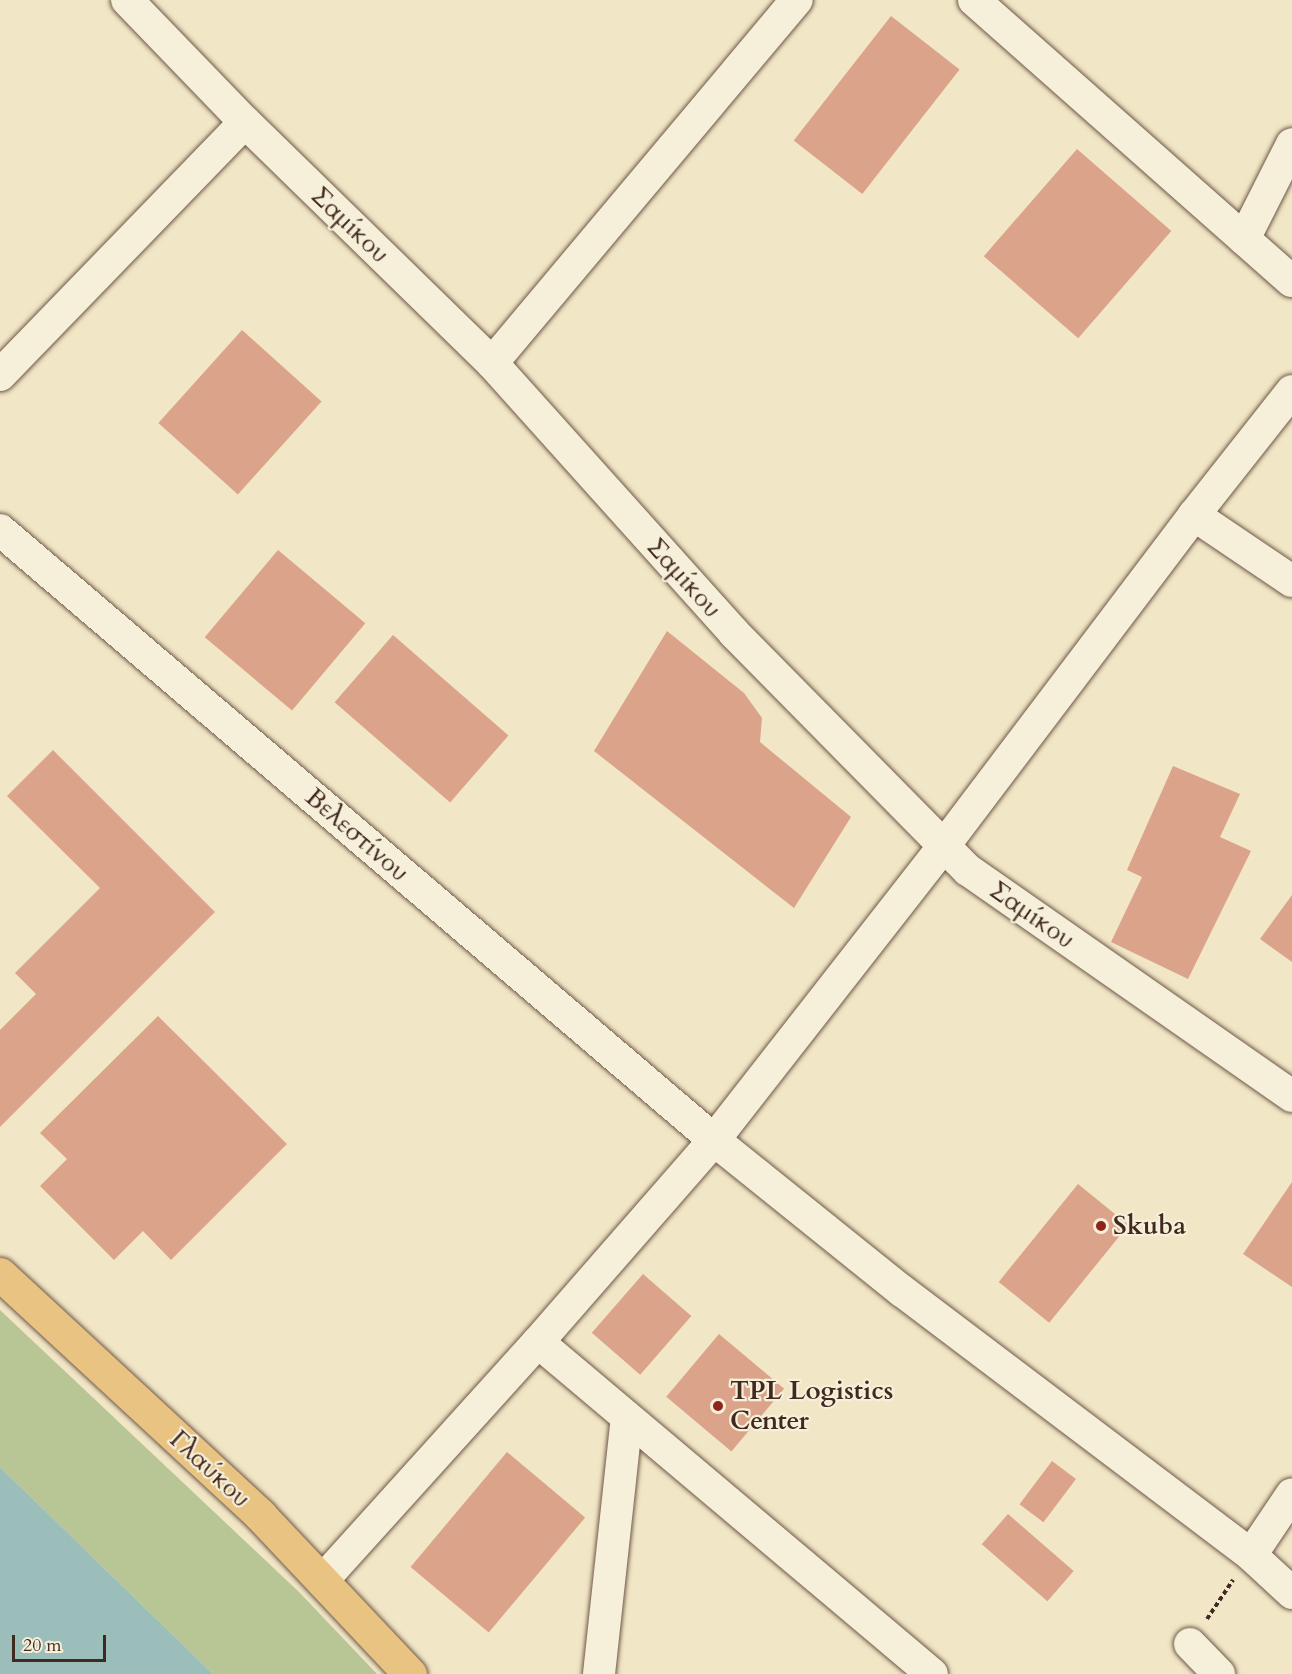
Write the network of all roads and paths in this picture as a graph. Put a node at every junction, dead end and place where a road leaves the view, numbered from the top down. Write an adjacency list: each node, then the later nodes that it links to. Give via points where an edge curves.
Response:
1 (127, 0): 4 (street, Σαμίκου)
2 (797, 0): 8 (street)
3 (974, 0): 6 (street)
4 (246, 122): 8 (street, Σαμίκου); 9 (street)
5 (1292, 144): 6 (street)
6 (1245, 239): 7 (street)
7 (1292, 281)
8 (492, 363): 14 (street, Σαμίκου, via 734,633)
9 (0, 375)
10 (1292, 391): 11 (street)
11 (1194, 515): 13 (street); 14 (street)
12 (0, 530): 16 (street, Βελεστίνου)
13 (1292, 581)
14 (944, 847): 15 (street, Σαμίκου, via 968,870); 16 (street)
15 (1292, 1096)
16 (714, 1140): 18 (street); 21 (street, Βελεστίνου, via 902,1292)
17 (0, 1274): 22 (main road, Γλαύκου, via 224,1481)
18 (538, 1342): 19 (street); 22 (street)
19 (627, 1418): 26 (street); 27 (street)
20 (1292, 1494): 21 (street)
21 (1251, 1555): 23 (street, Βελεστίνου); 24 (path)
22 (322, 1581): 25 (main road, Γλαύκου)
23 (1292, 1593)
24 (1190, 1644): 28 (street)
25 (410, 1674)
26 (599, 1674)
27 (932, 1674)
28 (1219, 1674)

